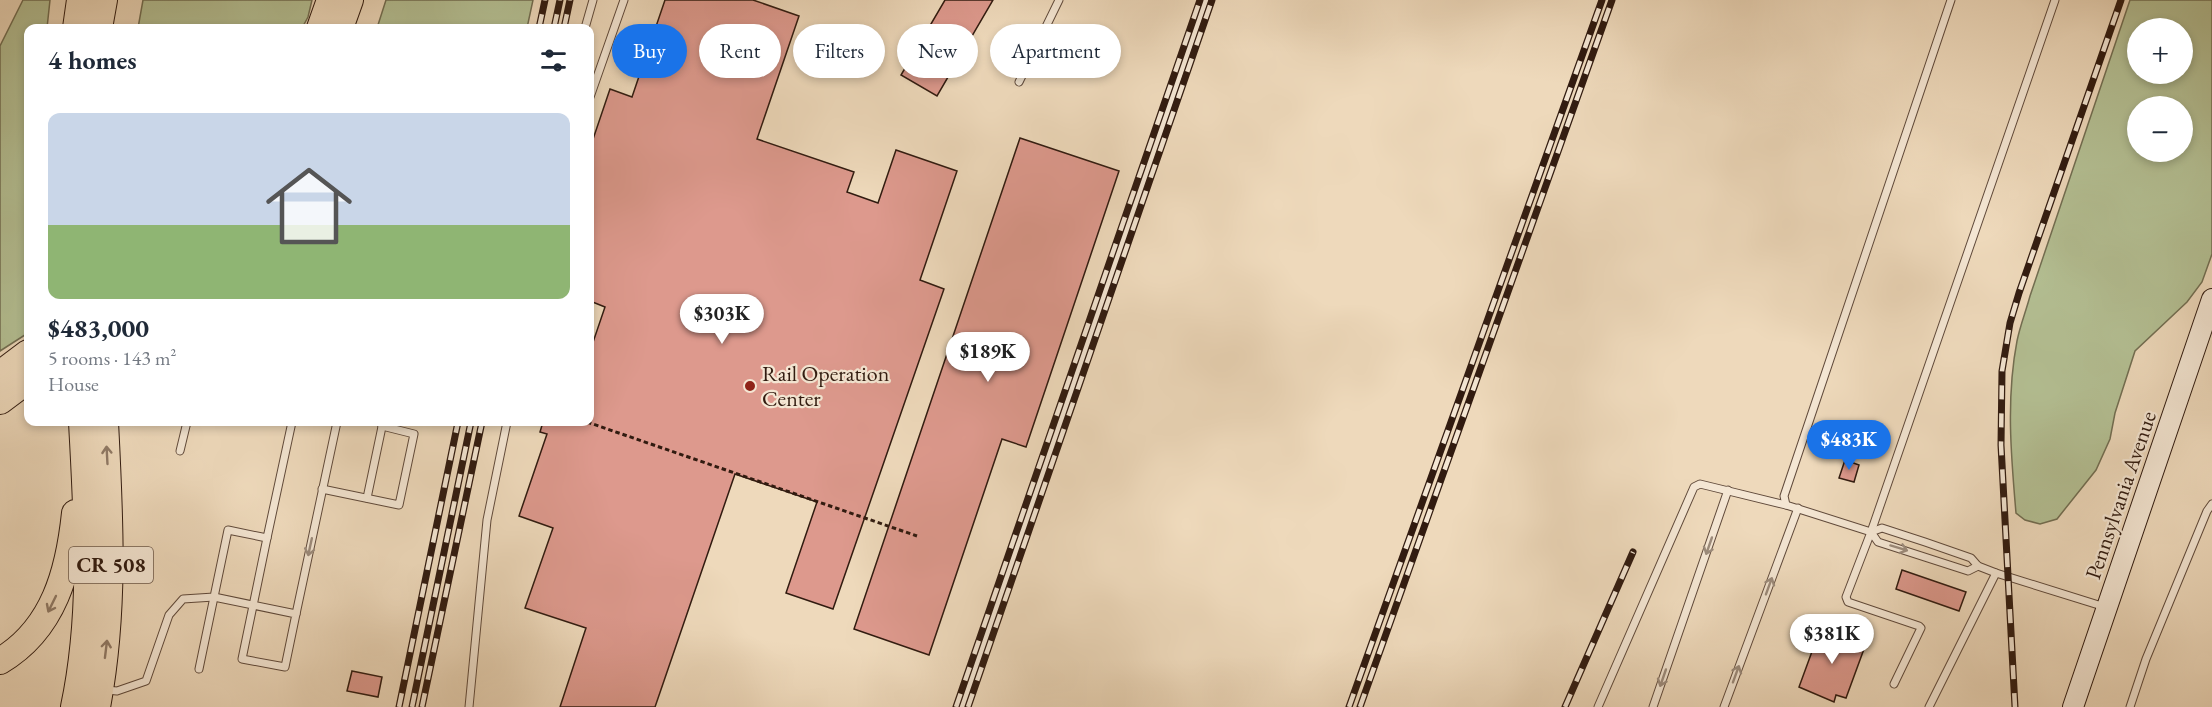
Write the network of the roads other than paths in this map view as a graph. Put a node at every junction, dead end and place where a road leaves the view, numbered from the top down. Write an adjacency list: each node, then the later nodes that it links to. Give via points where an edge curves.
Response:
1 (330, 0): 11 (highway)
2 (350, 0): 12 (highway)
3 (593, 0): 13 (lane)
4 (624, 0): 15 (lane)
5 (1059, 0): 14 (lane)
6 (1205, 0): 48 (lane)
7 (1951, 0): 31 (lane, via 1784,496)
8 (2055, 0): 34 (lane)
9 (98, 7): 10 (highway)
10 (80, 24)
11 (321, 24)
12 (341, 24)
13 (586, 24)
14 (1019, 82)
15 (594, 86)
16 (2212, 299): 40 (main road, Pennsylvania Avenue)
17 (24, 361): 18 (highway)
18 (8, 391)
19 (105, 426): 45 (highway, CR 508, one-way to 19, via 111,586)
20 (186, 426): 27 (lane)
21 (291, 426): 35 (lane)
22 (336, 426): 28 (lane)
23 (382, 426): 30 (lane)
24 (388, 426): 30 (lane, via 414,434 399,505)
25 (506, 426): 47 (lane, via 487,520)
26 (83, 433): 42 (highway, one-way to 42, via 73,535 61,585 39,627); 46 (highway, CR 508, via 88,583)
27 (180, 452)
28 (322, 489): 30 (lane); 41 (lane, one-way to 41)
29 (1728, 490): 31 (lane); 49 (lane, via 1700,484 1694,487); 50 (lane, one-way to 50)
30 (367, 498)
31 (1786, 504): 33 (lane)
32 (2212, 504): 54 (lane, via 2146,659)
33 (1798, 508): 34 (lane); 51 (lane, one-way to 33)
34 (1871, 532): 36 (lane, via 1882,528 1971,558); 36 (lane, one-way to 36, via 1878,542 1968,571); 44 (lane, via 1846,597 1848,602 1921,628)
35 (267, 538): 38 (lane, via 228,530); 39 (lane)
36 (1978, 566): 37 (lane)
37 (1996, 573): 40 (lane); 52 (lane)
38 (214, 597): 39 (lane); 43 (lane); 45 (lane, via 183,599 169,615 146,681)
39 (253, 605): 41 (lane); 41 (lane, via 242,658 285,667)
40 (2108, 607): 53 (main road, Pennsylvania Avenue)
41 (296, 614)
42 (0, 661)
43 (199, 669)
44 (1894, 684)
45 (99, 698)
46 (74, 707)
47 (469, 707)
48 (962, 707)
49 (1598, 707)
50 (1653, 707)
51 (1724, 707)
52 (1929, 707)
53 (2073, 707)
54 (2130, 707)

